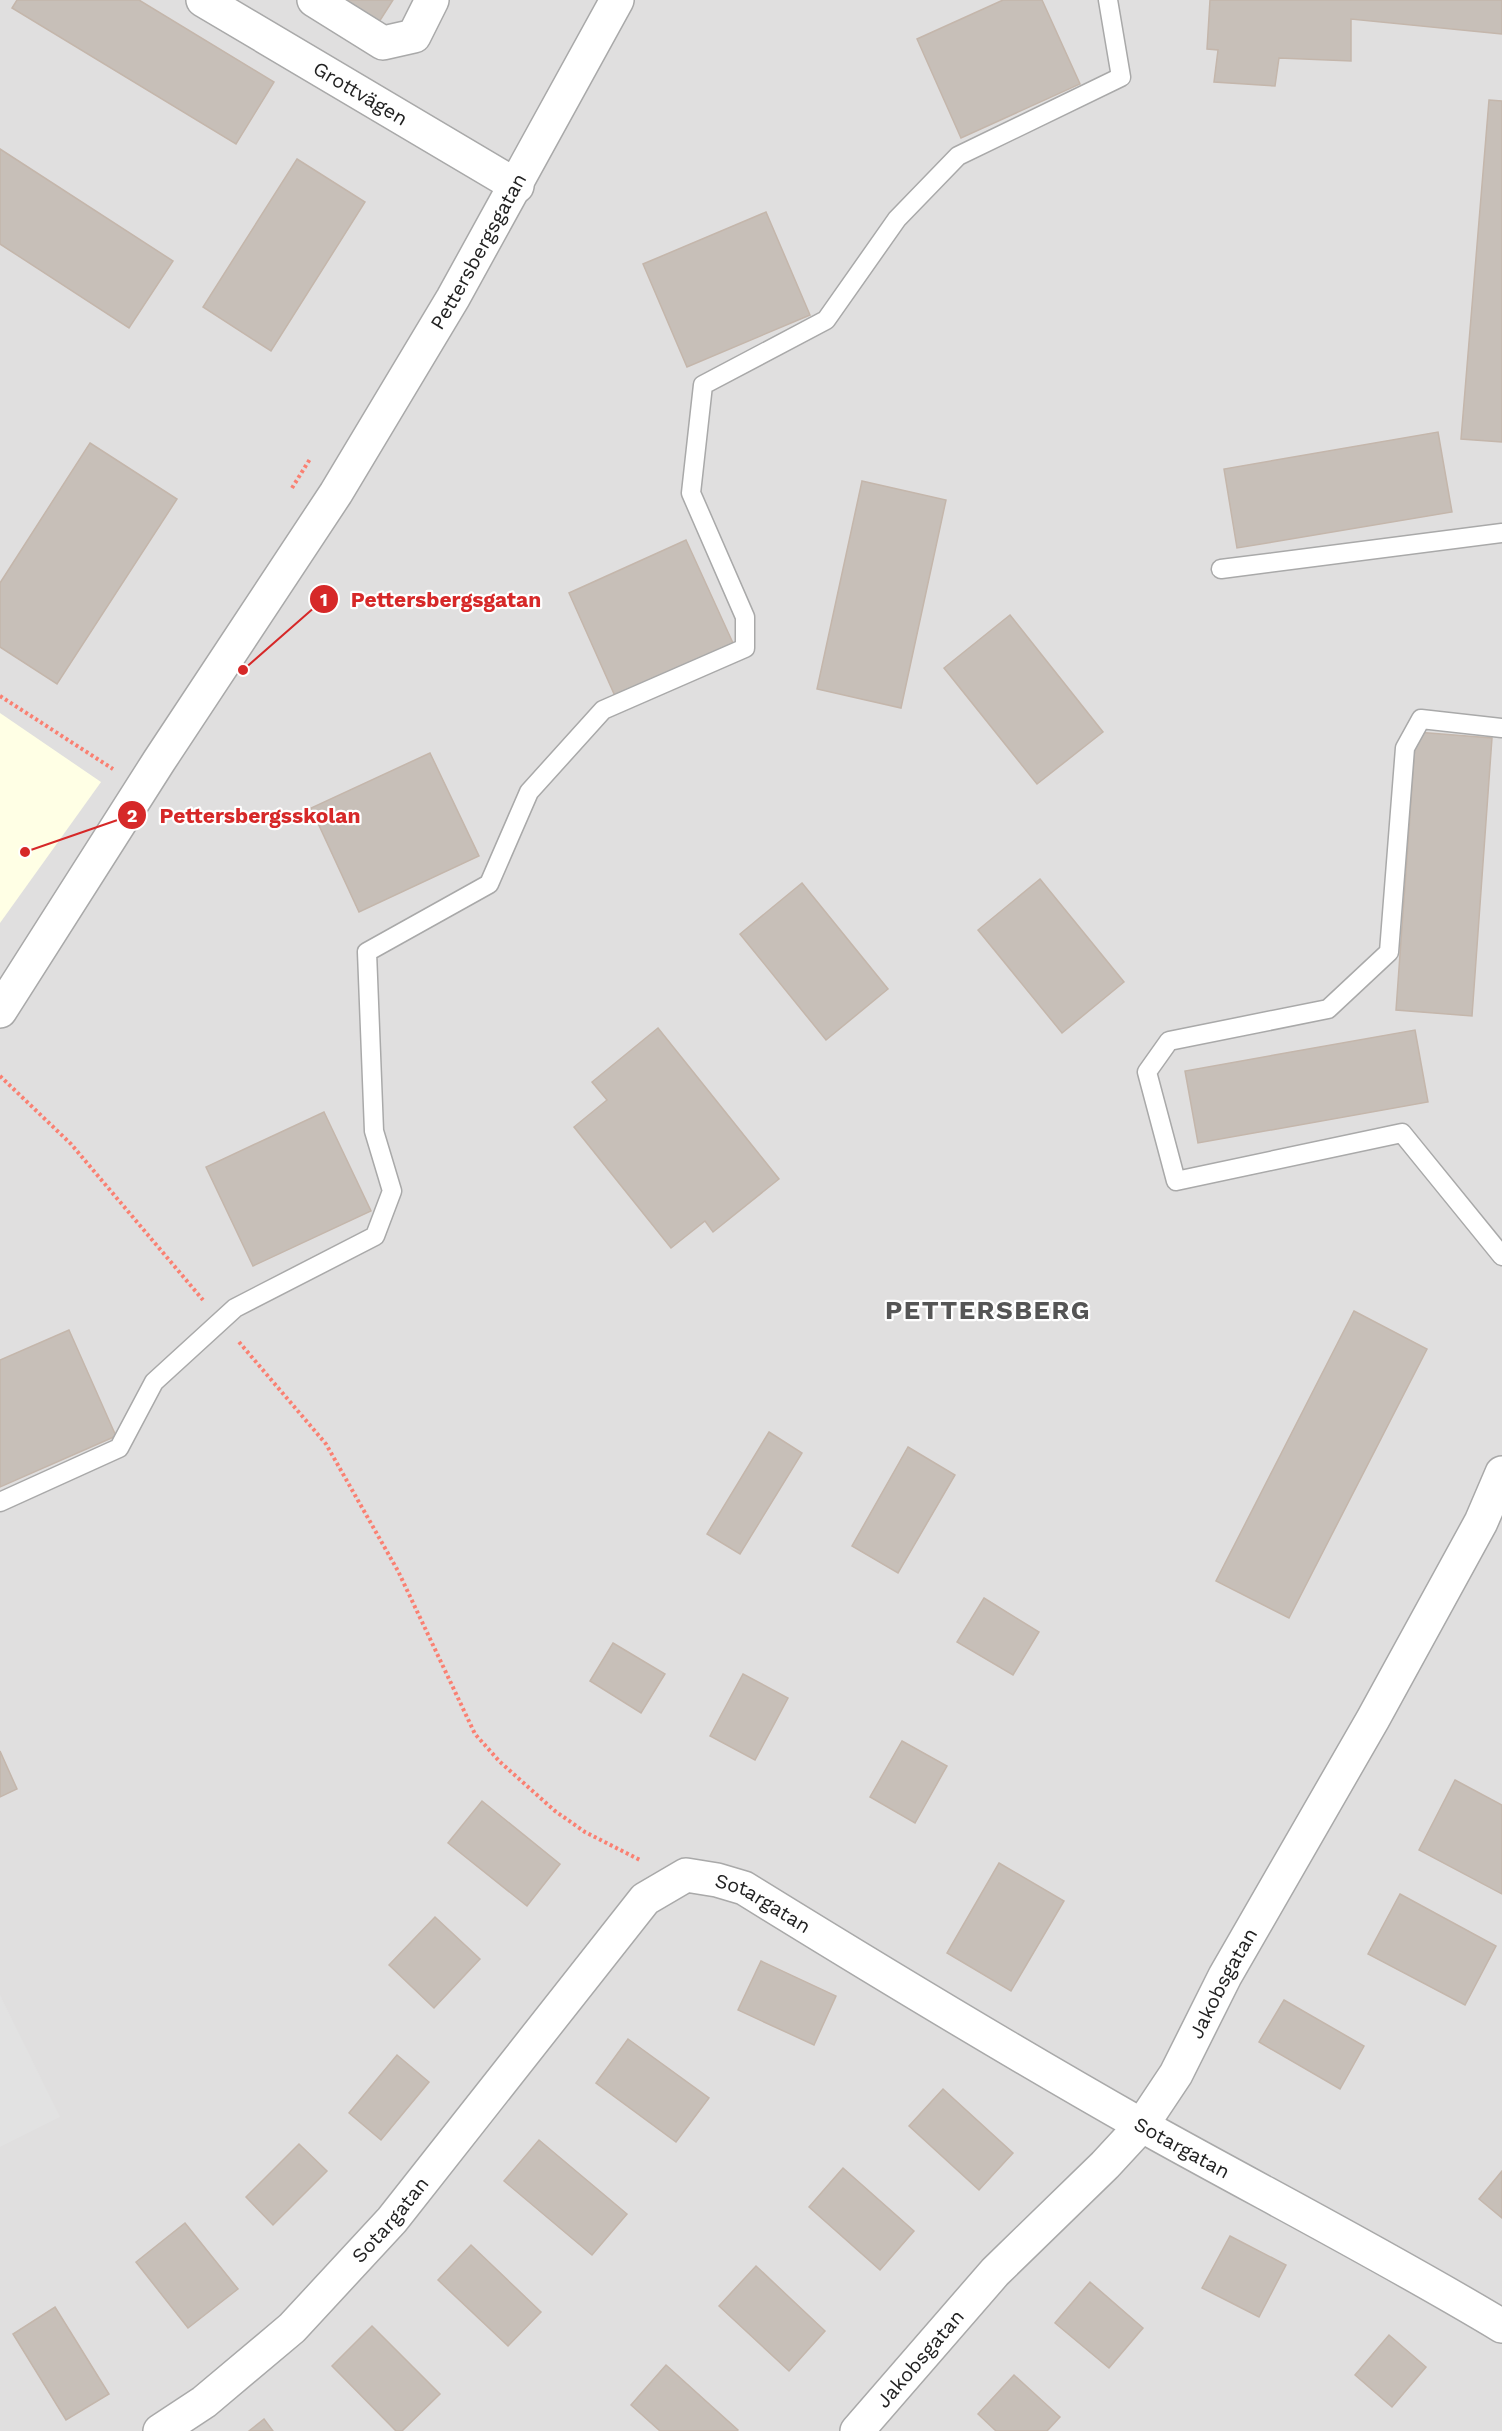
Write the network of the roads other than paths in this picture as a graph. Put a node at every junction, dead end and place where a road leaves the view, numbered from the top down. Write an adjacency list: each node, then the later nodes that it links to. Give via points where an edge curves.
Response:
1 (203, 0): 6 (street, Grottvägen)
2 (314, 0): 3 (street, via 383,43 414,36)
3 (432, 0)
4 (617, 0): 6 (street, Pettersbergsgatan)
5 (1108, 0): 13 (lane, via 1121,77 958,156 897,219 826,321 703,385 692,494 745,616 745,648 603,710 529,792 489,884 366,952 374,1131 392,1191 375,1236 235,1308 154,1382 119,1449)
6 (517, 186): 10 (street, Pettersbergsgatan, via 336,493)
7 (1502, 532): 8 (lane)
8 (1221, 569)
9 (1502, 728): 11 (lane, via 1421,719 1405,748 1389,952 1328,1009 1169,1041 1147,1072 1176,1181 1402,1133)
10 (0, 1011)
11 (1502, 1256)
12 (1502, 1473): 14 (street, Jakobsgatan, via 1481,1522 1373,1719 1225,1976 1176,2074)
13 (0, 1502)
14 (1142, 2125): 15 (street, Sotargatan); 16 (street, Sotargatan, via 932,2004 744,1888 687,1875 645,1899 392,2220 292,2328 204,2402); 17 (street, Jakobsgatan, via 995,2272)
15 (1502, 2326)
16 (160, 2431)
17 (857, 2431)

